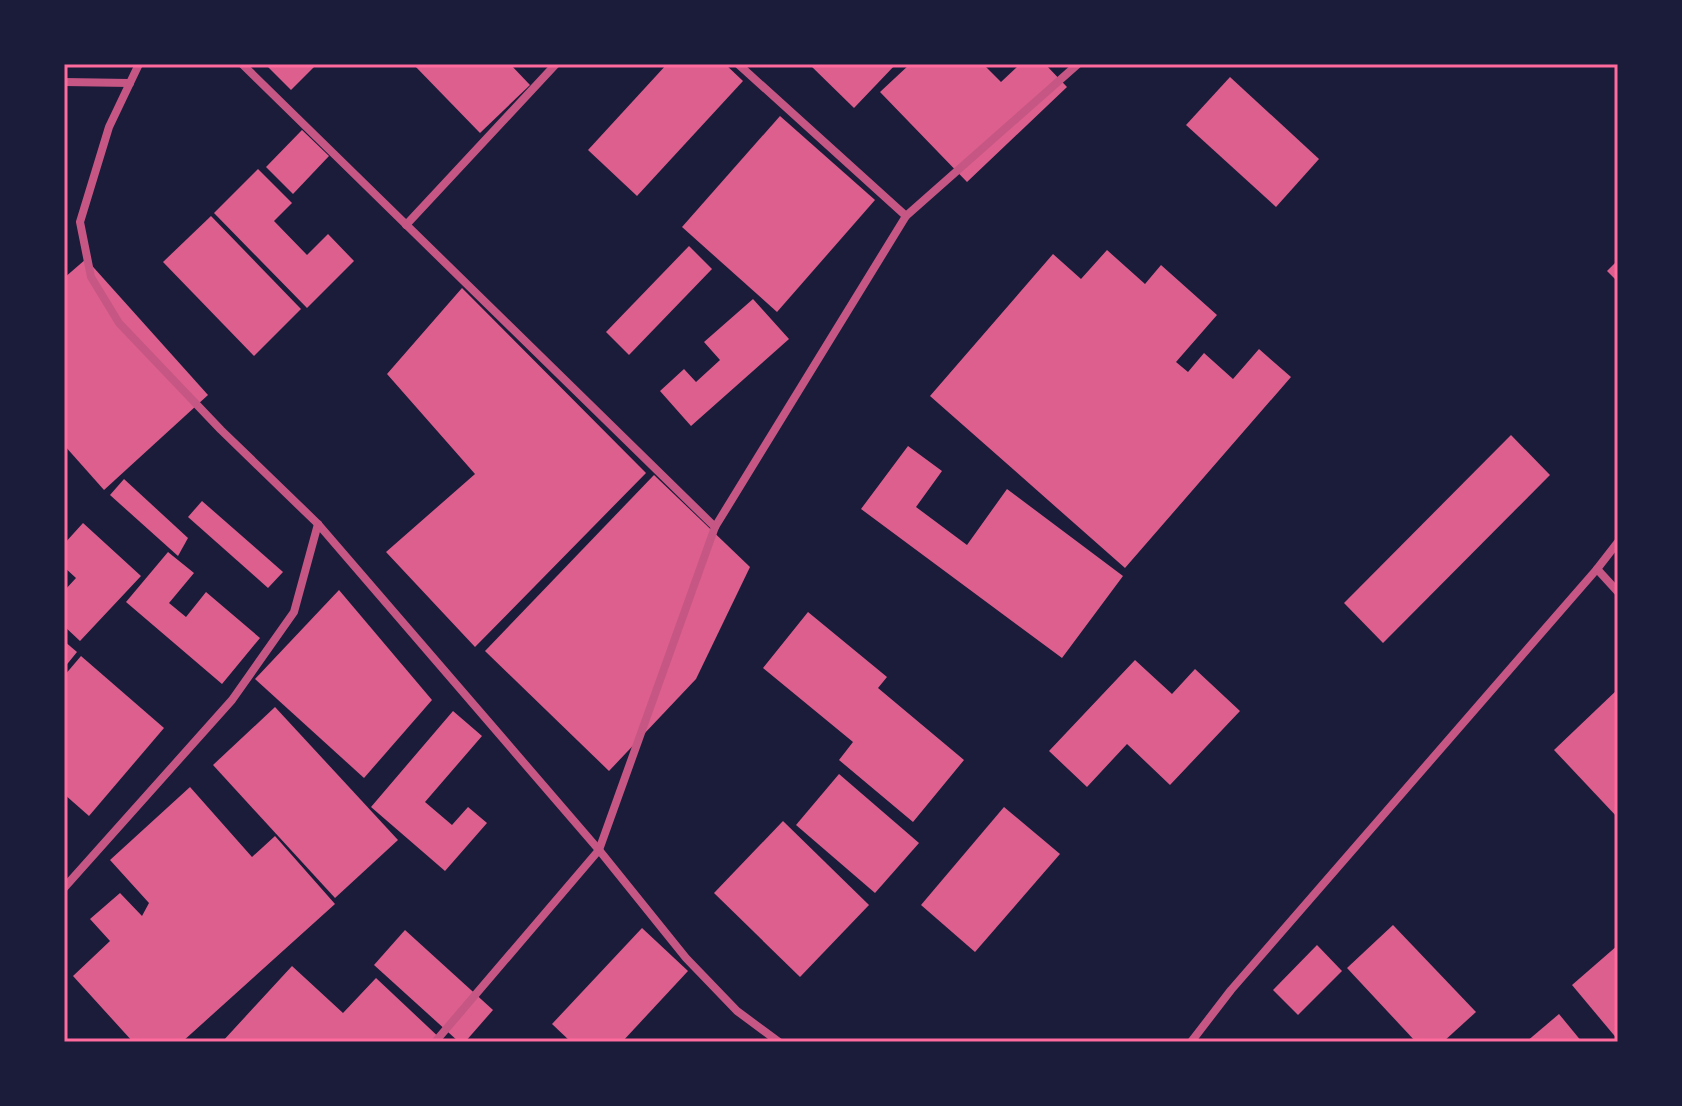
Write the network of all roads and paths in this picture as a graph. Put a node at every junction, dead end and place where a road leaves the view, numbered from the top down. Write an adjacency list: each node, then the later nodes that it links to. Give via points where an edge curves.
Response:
1 (139, 64): 7 (street)
2 (242, 64): 9 (street)
3 (556, 64): 9 (street)
4 (738, 64): 8 (street)
5 (1078, 64): 8 (street)
6 (64, 82): 7 (street)
7 (130, 83): 10 (street, via 109,127 80,222 91,277 119,323)
8 (906, 216): 11 (street)
9 (406, 225): 11 (street)
10 (318, 524): 15 (street); 16 (street, via 294,612 232,700)
11 (715, 527): 15 (street)
12 (1618, 542): 13 (street)
13 (1597, 569): 14 (street); 19 (street)
14 (1618, 592)
15 (599, 850): 17 (street); 18 (street, via 686,958 737,1011)
16 (64, 888)
17 (435, 1042)
18 (779, 1042)
19 (1191, 1042)

